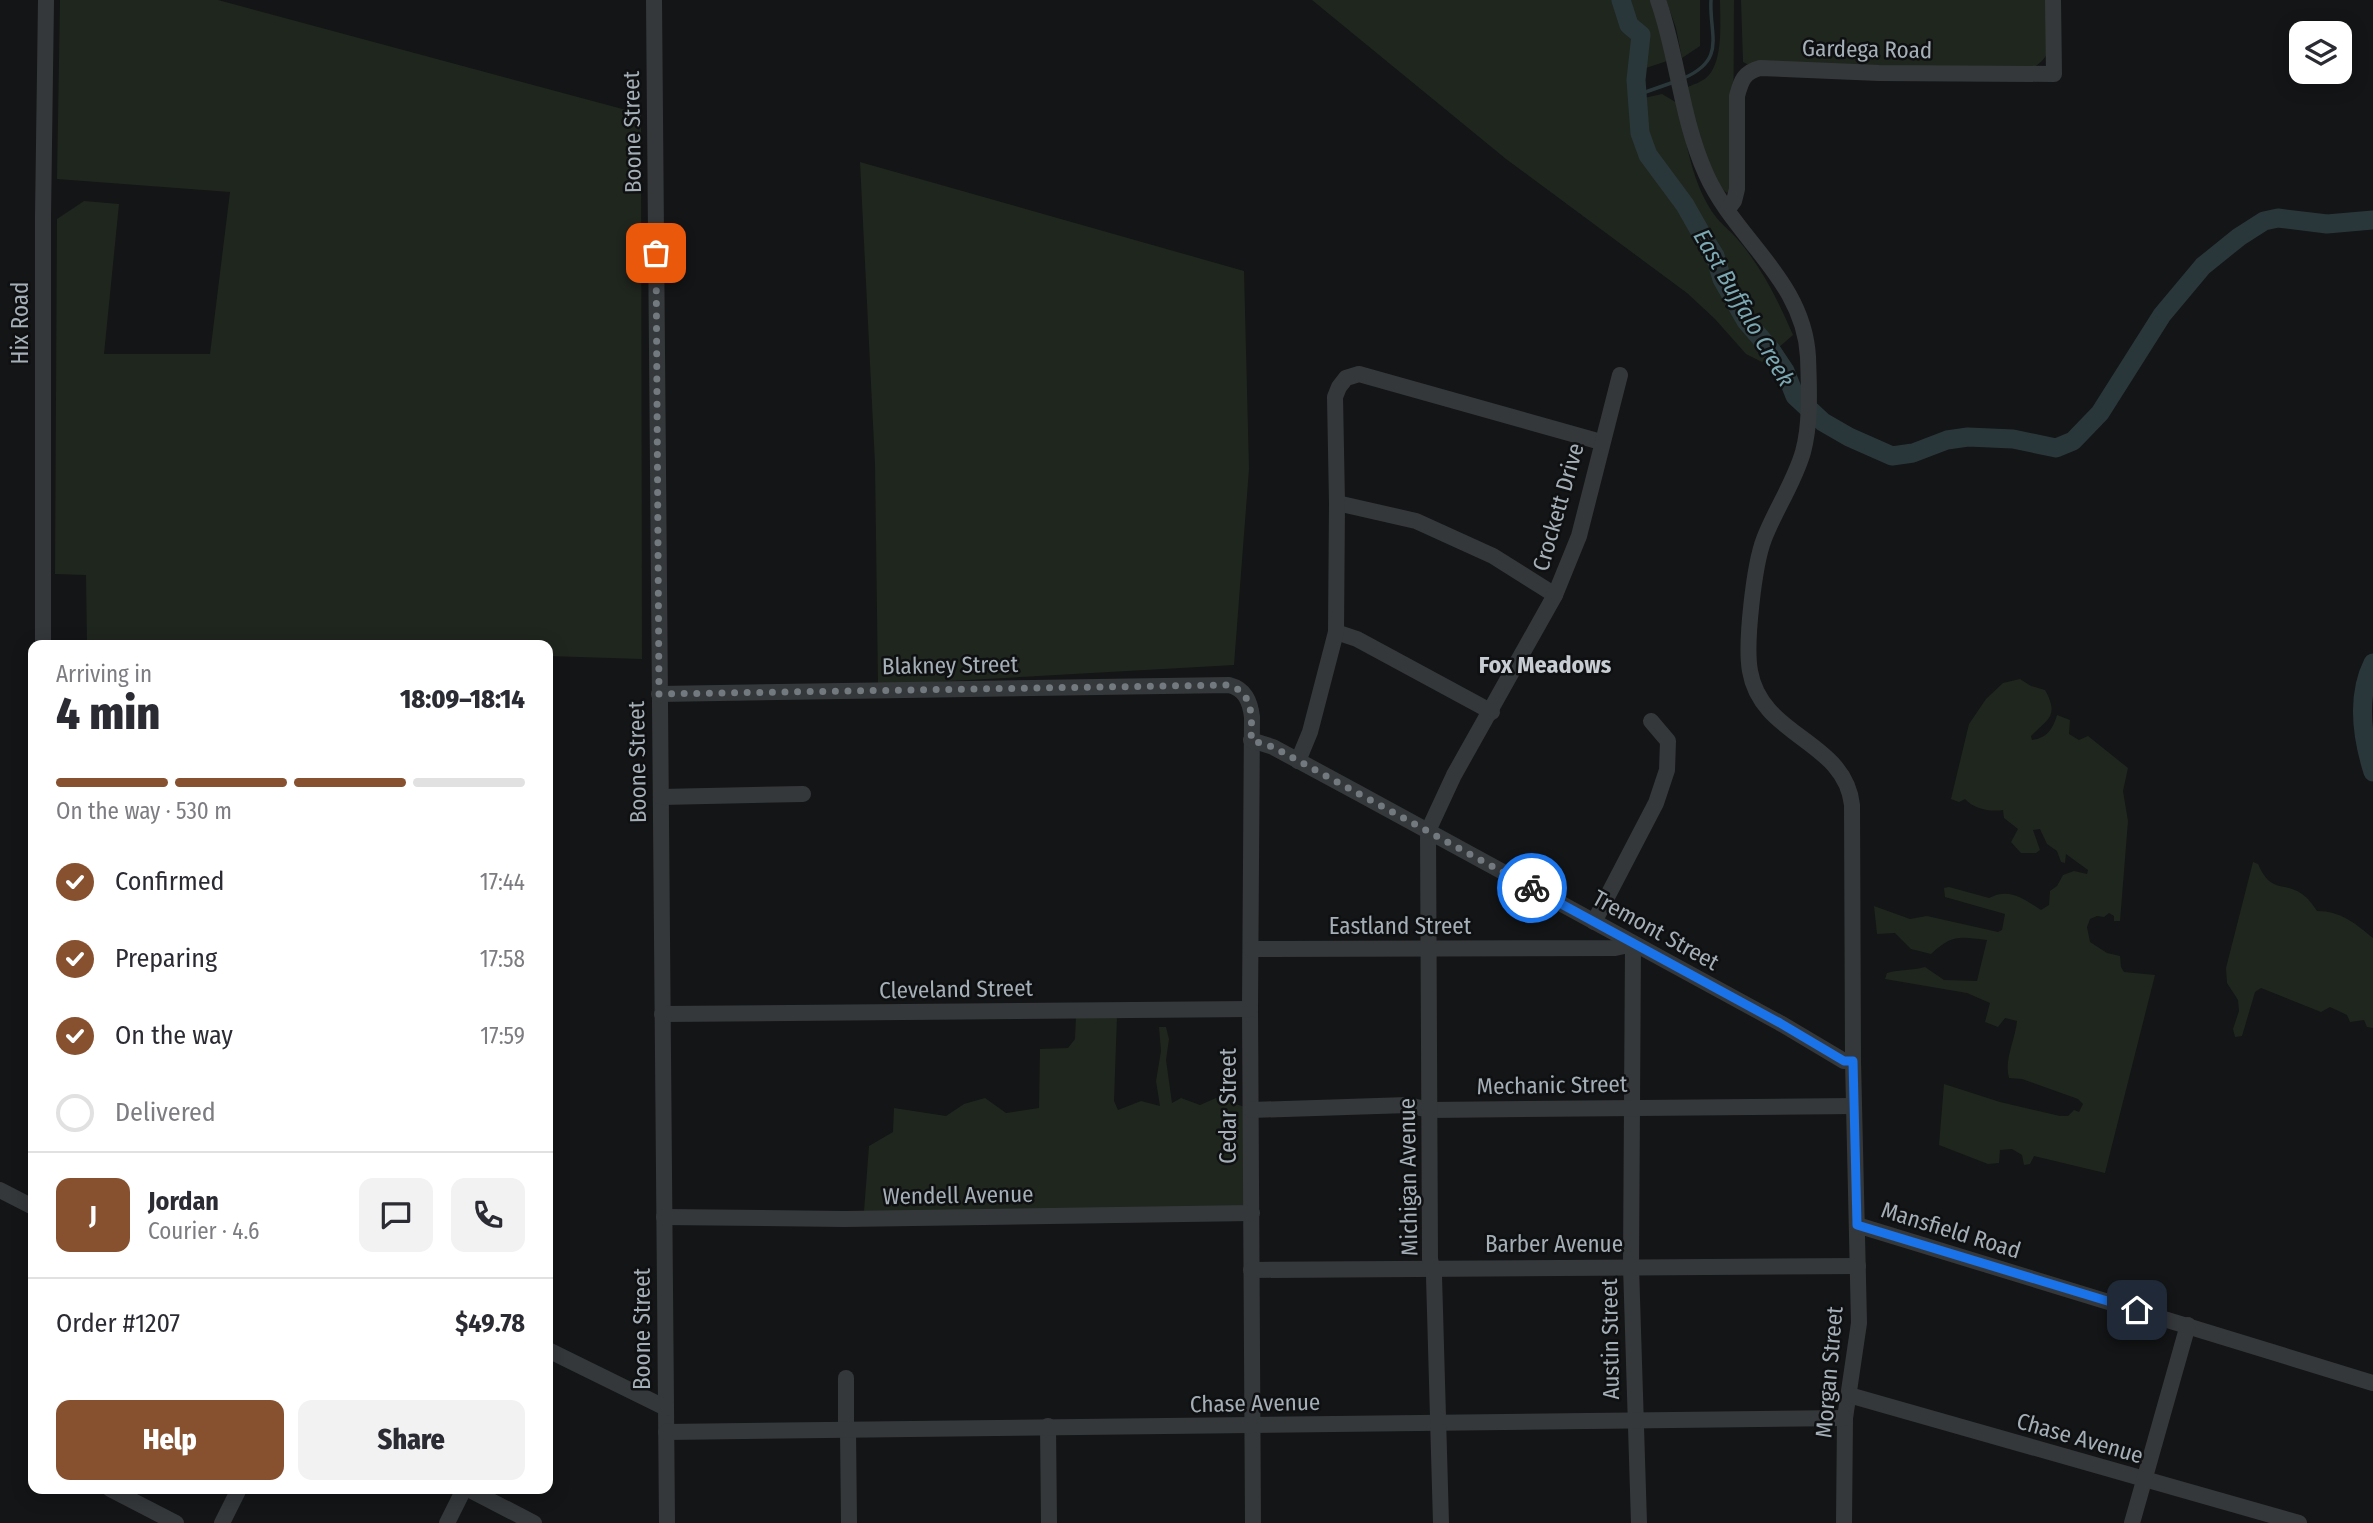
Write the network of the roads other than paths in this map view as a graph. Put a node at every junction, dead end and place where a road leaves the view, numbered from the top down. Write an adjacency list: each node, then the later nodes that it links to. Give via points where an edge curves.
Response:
1 (46, 0): 11 (street, Hix Road)
2 (654, 0): 13 (street, Boone Street)
3 (1658, 0): 5 (street, via 1704,171)
4 (2053, 0): 5 (street, Gardega Road, via 2054,74 1760,68 1748,73 1737,96 1737,189)
5 (1727, 209): 27 (street, Mansfield Road, via 1782,281 1799,318 1808,356 1807,428 1799,464 1763,542 1750,673 1759,698 1778,720 1834,763 1850,789)
6 (1620, 375): 7 (street, Crockett Drive)
7 (1601, 442): 8 (street, via 1359,374 1346,378 1335,397); 9 (street, Crockett Drive, via 1579,536)
8 (1337, 503): 9 (street, via 1416,520 1493,556); 10 (street)
9 (1555, 595): 14 (street, Crockett Drive)
10 (1336, 632): 14 (street); 17 (street)
11 (43, 640)
12 (1242, 691): 13 (street, Blakney Street, via 1210,685); 16 (street, Cedar Street, via 1250,707)
13 (659, 694): 19 (street, Boone Street)
14 (1492, 712): 20 (street, Crockett Drive, via 1454,775)
15 (1651, 721): 21 (street, via 1668,741 1667,770 1656,803)
16 (1251, 740): 17 (street, Tremont Street); 23 (street, Cedar Street)
17 (1298, 761): 20 (street, Tremont Street)
18 (803, 794): 19 (street)
19 (661, 797): 26 (street, Boone Street)
20 (1428, 831): 21 (street, Tremont Street); 24 (street, Michigan Avenue)
21 (1594, 922): 22 (street, Tremont Street)
22 (1633, 944): 24 (street, Eastland Street, via 1615,948); 27 (street, Tremont Street, via 1844,1061); 29 (street, Austin Street)
23 (1251, 949): 24 (street, Eastland Street); 25 (street, Cedar Street)
24 (1429, 949): 31 (street, Michigan Avenue)
25 (1251, 1009): 26 (street, Cleveland Street); 30 (street, Cedar Street)
26 (662, 1014): 35 (street, Boone Street)
27 (1853, 1061): 28 (street, Mansfield Road)
28 (1854, 1105): 29 (street, Mechanic Street); 36 (street, Mansfield Road)
29 (1631, 1107): 31 (street, Mechanic Street); 37 (street, Austin Street)
30 (1251, 1110): 31 (street, Mechanic Street, via 1408,1105); 34 (street, Cedar Street)
31 (1429, 1110): 39 (street, Michigan Avenue)
32 (0, 1190): 33 (street)
33 (28, 1204)
34 (1252, 1213): 35 (street, Wendell Avenue); 40 (street, Cedar Street)
35 (664, 1217): 46 (street, Boone Street)
36 (1857, 1225): 38 (street, Morgan Street); 41 (street, Mansfield Road)
37 (1631, 1266): 38 (street, Barber Avenue); 39 (street, Barber Avenue); 48 (street, Austin Street)
38 (1858, 1266): 45 (street, Morgan Street, via 1859,1323)
39 (1432, 1268): 40 (street, Barber Avenue); 49 (street, Michigan Avenue)
40 (1251, 1270): 51 (street, Cedar Street)
41 (2188, 1325): 44 (street, Mansfield Road); 54 (street)
42 (553, 1352): 46 (street)
43 (846, 1378): 52 (street)
44 (2373, 1384)
45 (1849, 1395): 47 (street, Morgan Street); 54 (street, Chase Avenue)
46 (666, 1408): 53 (street, Boone Street)
47 (1845, 1418): 48 (street, Chase Avenue); 69 (street, Morgan Street)
48 (1634, 1419): 49 (street, Chase Avenue); 68 (street, Austin Street)
49 (1438, 1423): 51 (street, Chase Avenue); 67 (street, Michigan Avenue)
50 (1048, 1426): 51 (street, Chase Avenue); 52 (street, Chase Avenue); 65 (street)
51 (1253, 1426): 66 (street, Cedar Street)
52 (847, 1430): 53 (street, Chase Avenue); 64 (street)
53 (666, 1432): 63 (street, Boone Street)
54 (2144, 1480): 70 (street); 71 (street, Chase Avenue)
55 (120, 1494): 59 (street)
56 (236, 1494): 60 (street)
57 (463, 1494): 61 (street)
58 (476, 1494): 62 (street)
59 (176, 1523)
60 (222, 1523)
61 (447, 1523)
62 (534, 1523)
63 (667, 1523)
64 (849, 1523)
65 (1049, 1523)
66 (1253, 1523)
67 (1441, 1523)
68 (1639, 1523)
69 (1844, 1523)
70 (2132, 1523)
71 (2299, 1523)

